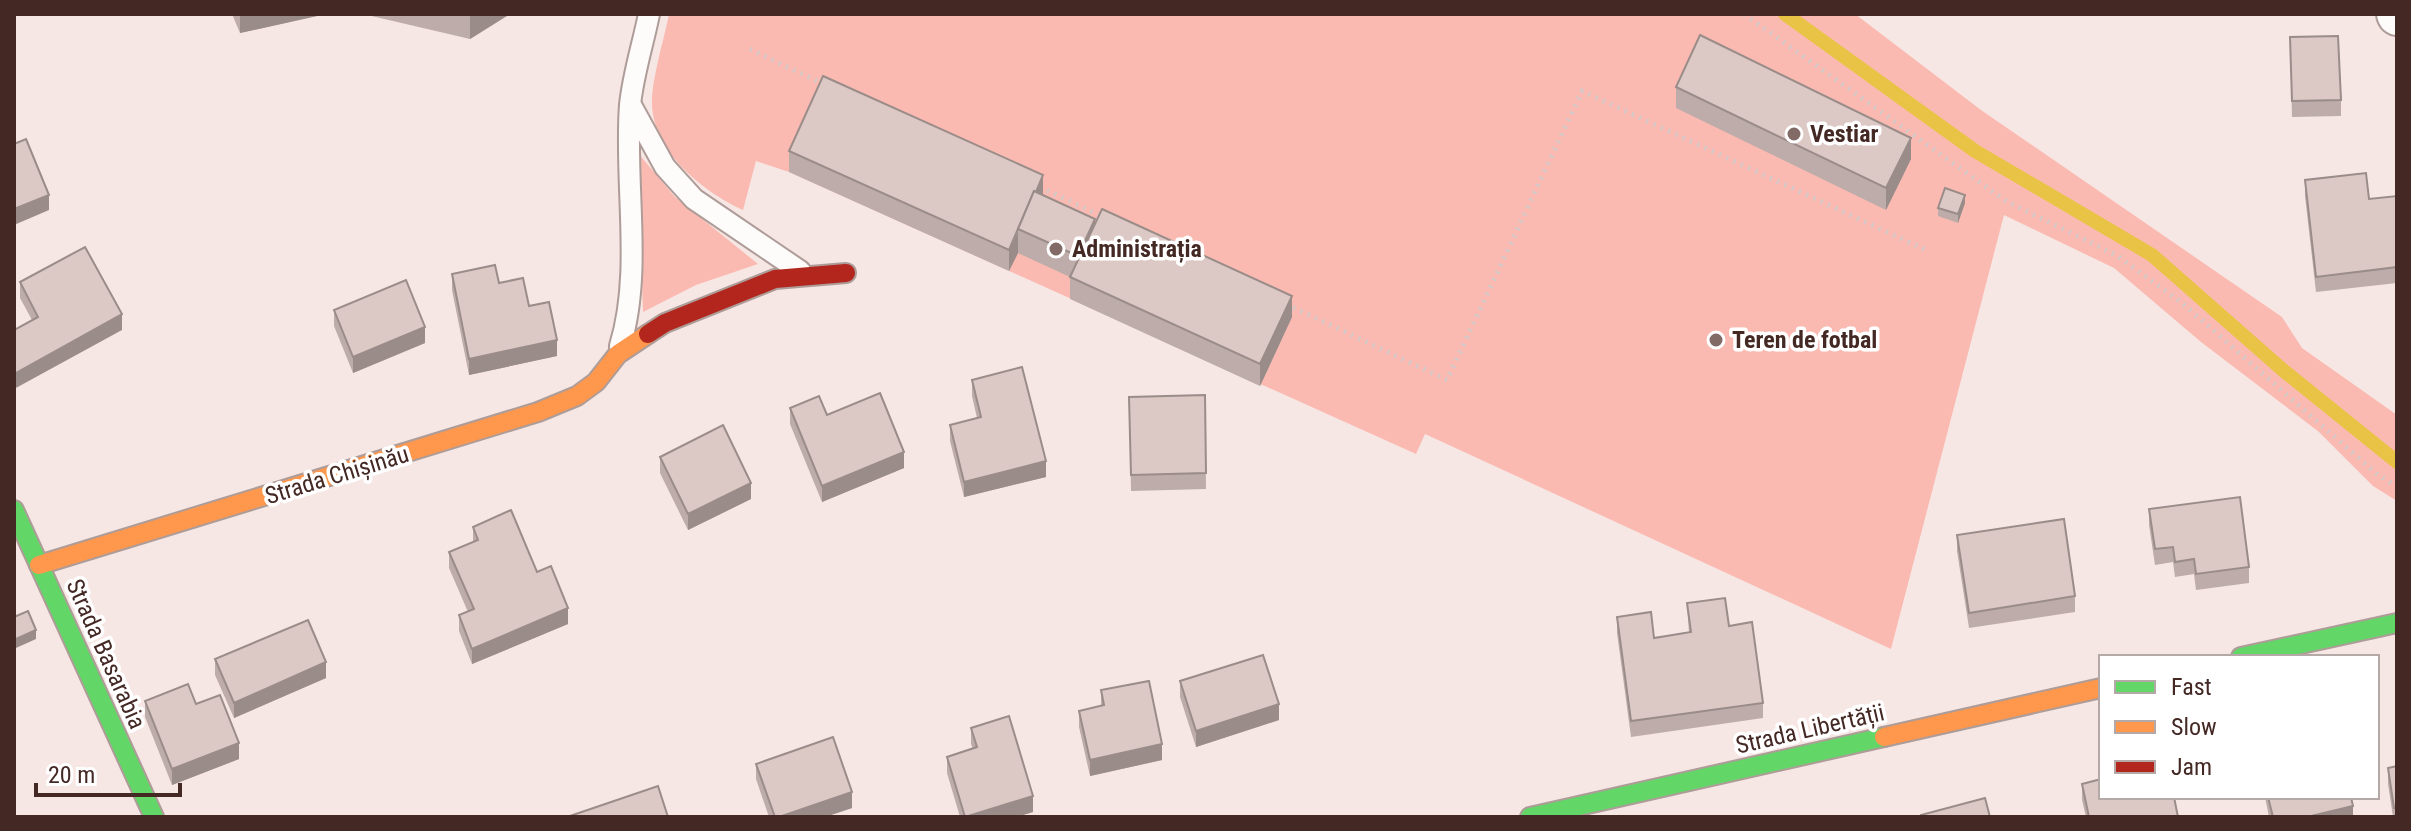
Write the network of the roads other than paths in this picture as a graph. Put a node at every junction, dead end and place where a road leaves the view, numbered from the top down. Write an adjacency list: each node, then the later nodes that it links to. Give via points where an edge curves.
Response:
1 (649, 14): 2 (lane, Strada Chișinău)
2 (630, 103): 4 (lane, via 665,167 694,199); 5 (lane, Strada Chișinău, via 630,287)
3 (846, 273): 4 (street, Strada Chișinău)
4 (808, 276): 5 (street, Strada Chișinău, via 775,279 665,323)
5 (618, 354): 7 (street, Strada Chișinău, via 577,396 538,412)
6 (14, 510): 7 (street, Strada Basarabia)
7 (39, 565): 11 (street, Strada Basarabia)
8 (2397, 623): 9 (street)
9 (2250, 655)
10 (2099, 688): 12 (street, Strada Libertății)
11 (154, 817)
12 (1530, 817)

